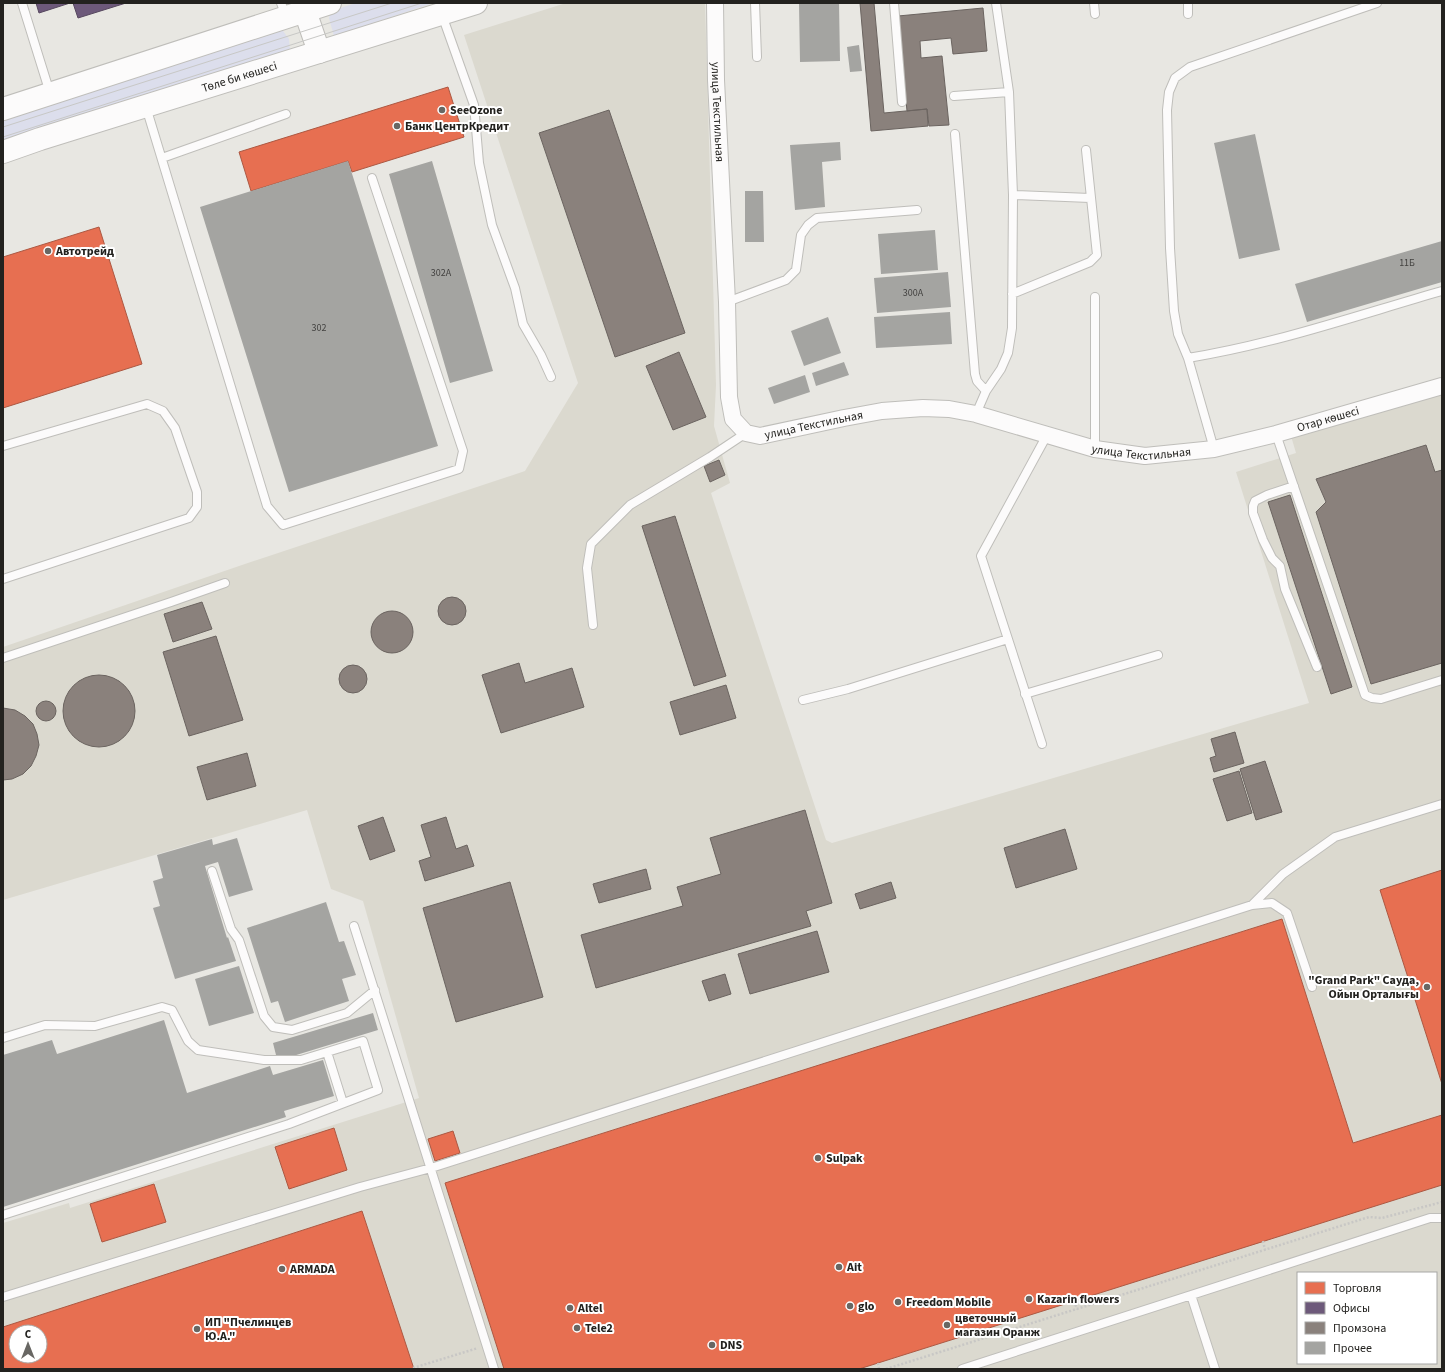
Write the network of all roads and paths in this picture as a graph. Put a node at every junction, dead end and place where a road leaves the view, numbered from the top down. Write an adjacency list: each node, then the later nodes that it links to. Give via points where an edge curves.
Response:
1 (22, 3): 18 (lane)
2 (330, 3): 11 (main road)
3 (476, 3): 12 (main road, Төле би көшесі)
4 (715, 3): 35 (street, улица Текстильная, via 716,80)
5 (755, 3): 16 (lane)
6 (894, 3): 20 (lane)
7 (996, 3): 17 (lane)
8 (1094, 3): 13 (lane)
9 (1188, 3): 14 (lane)
10 (1377, 3): 36 (lane, via 1196,64 1175,78 1169,92 1167,110 1170,248 1174,311 1178,334)
11 (291, 10): 15 (main road); 18 (main road)
12 (441, 14): 15 (main road, Төле би көшесі); 37 (lane, via 474,105 479,163 492,225 515,288 523,324 542,355)
13 (1095, 14)
14 (1188, 14)
15 (319, 52): 21 (main road, Төле би көшесі)
16 (756, 57)
17 (1009, 92): 19 (lane); 29 (lane)
18 (50, 94): 22 (main road)
19 (954, 96)
20 (902, 102)
21 (146, 106): 26 (main road, Төле би көшесі); 27 (lane)
22 (3, 109)
23 (286, 114): 27 (lane)
24 (954, 134): 39 (lane, via 975,374 977,381)
25 (1086, 150): 30 (lane)
26 (3, 152)
27 (162, 158): 28 (lane, via 267,506 283,525 459,469 463,451)
28 (372, 178)
29 (1013, 195): 30 (lane); 33 (lane)
30 (1090, 198): 33 (lane, via 1097,255 1090,262)
31 (917, 210): 35 (lane, via 817,218 801,235 796,270 791,276)
32 (1442, 290): 36 (lane, via 1257,345)
33 (1012, 294): 39 (lane, via 1012,328 1008,353 1001,369)
34 (1095, 297): 45 (lane)
35 (727, 302): 41 (street, улица Текстильная, via 729,397 733,419)
36 (1188, 358): 46 (lane)
37 (551, 377)
38 (1442, 386): 43 (street, Отар көшесі)
39 (986, 390): 40 (lane)
40 (976, 414): 41 (street, улица Текстильная, via 923,408 882,411 760,436); 42 (street, улица Текстильная)
41 (746, 433): 50 (lane, via 630,505 591,544 587,568)
42 (1047, 434): 45 (street, улица Текстильная); 51 (lane, via 981,556)
43 (1276, 434): 46 (street, Отар көшесі); 47 (lane)
44 (3, 446): 48 (lane, via 147,404 163,411 175,428 198,492 197,507 189,518)
45 (1095, 449): 46 (street, улица Текстильная, via 1145,456)
46 (1214, 449)
47 (1294, 486): 54 (lane, via 1267,495 1255,501 1253,506 1263,540 1272,558 1280,566 1285,589); 55 (lane, via 1365,695 1381,699)
48 (3, 579)
49 (225, 583): 53 (lane)
50 (593, 625)
51 (1008, 639): 56 (lane); 57 (lane, via 848,689)
52 (1158, 655): 56 (lane)
53 (3, 658)
54 (1317, 668)
55 (1442, 680)
56 (1026, 694): 58 (lane)
57 (804, 700)
58 (1042, 744)
59 (1442, 804): 61 (lane, via 1336,837 1283,874)
60 (212, 871): 64 (lane, via 231,929 239,940 264,1016 273,1027 292,1030 347,1013)
61 (1252, 905): 63 (lane, via 1272,903 1287,913); 68 (lane)
62 (354, 926): 64 (lane)
63 (1312, 987)
64 (375, 990): 68 (lane)
65 (3, 1038): 66 (lane, via 45,1025 95,1026 162,1006 172,1010 188,1041 198,1050 264,1060 301,1060)
66 (327, 1052): 67 (lane); 67 (lane, via 363,1041 378,1090)
67 (343, 1103): 70 (lane, via 289,1124)
68 (431, 1168): 75 (lane, via 360,1187); 78 (lane)
69 (1442, 1202): 73 (path, via 1382,1218 1370,1217)
70 (3, 1214)
71 (1442, 1218): 74 (lane, via 1430,1218)
72 (1263, 1241): 73 (path)
73 (1265, 1250): 77 (path)
74 (1191, 1295): 84 (lane); 85 (lane)
75 (3, 1297)
76 (1074, 1301): 77 (path)
77 (1077, 1309): 83 (path)
78 (487, 1346): 80 (path); 81 (lane)
79 (878, 1363): 82 (path)
80 (413, 1368)
81 (494, 1369)
82 (880, 1369)
83 (886, 1369)
84 (962, 1369)
85 (1215, 1369)

